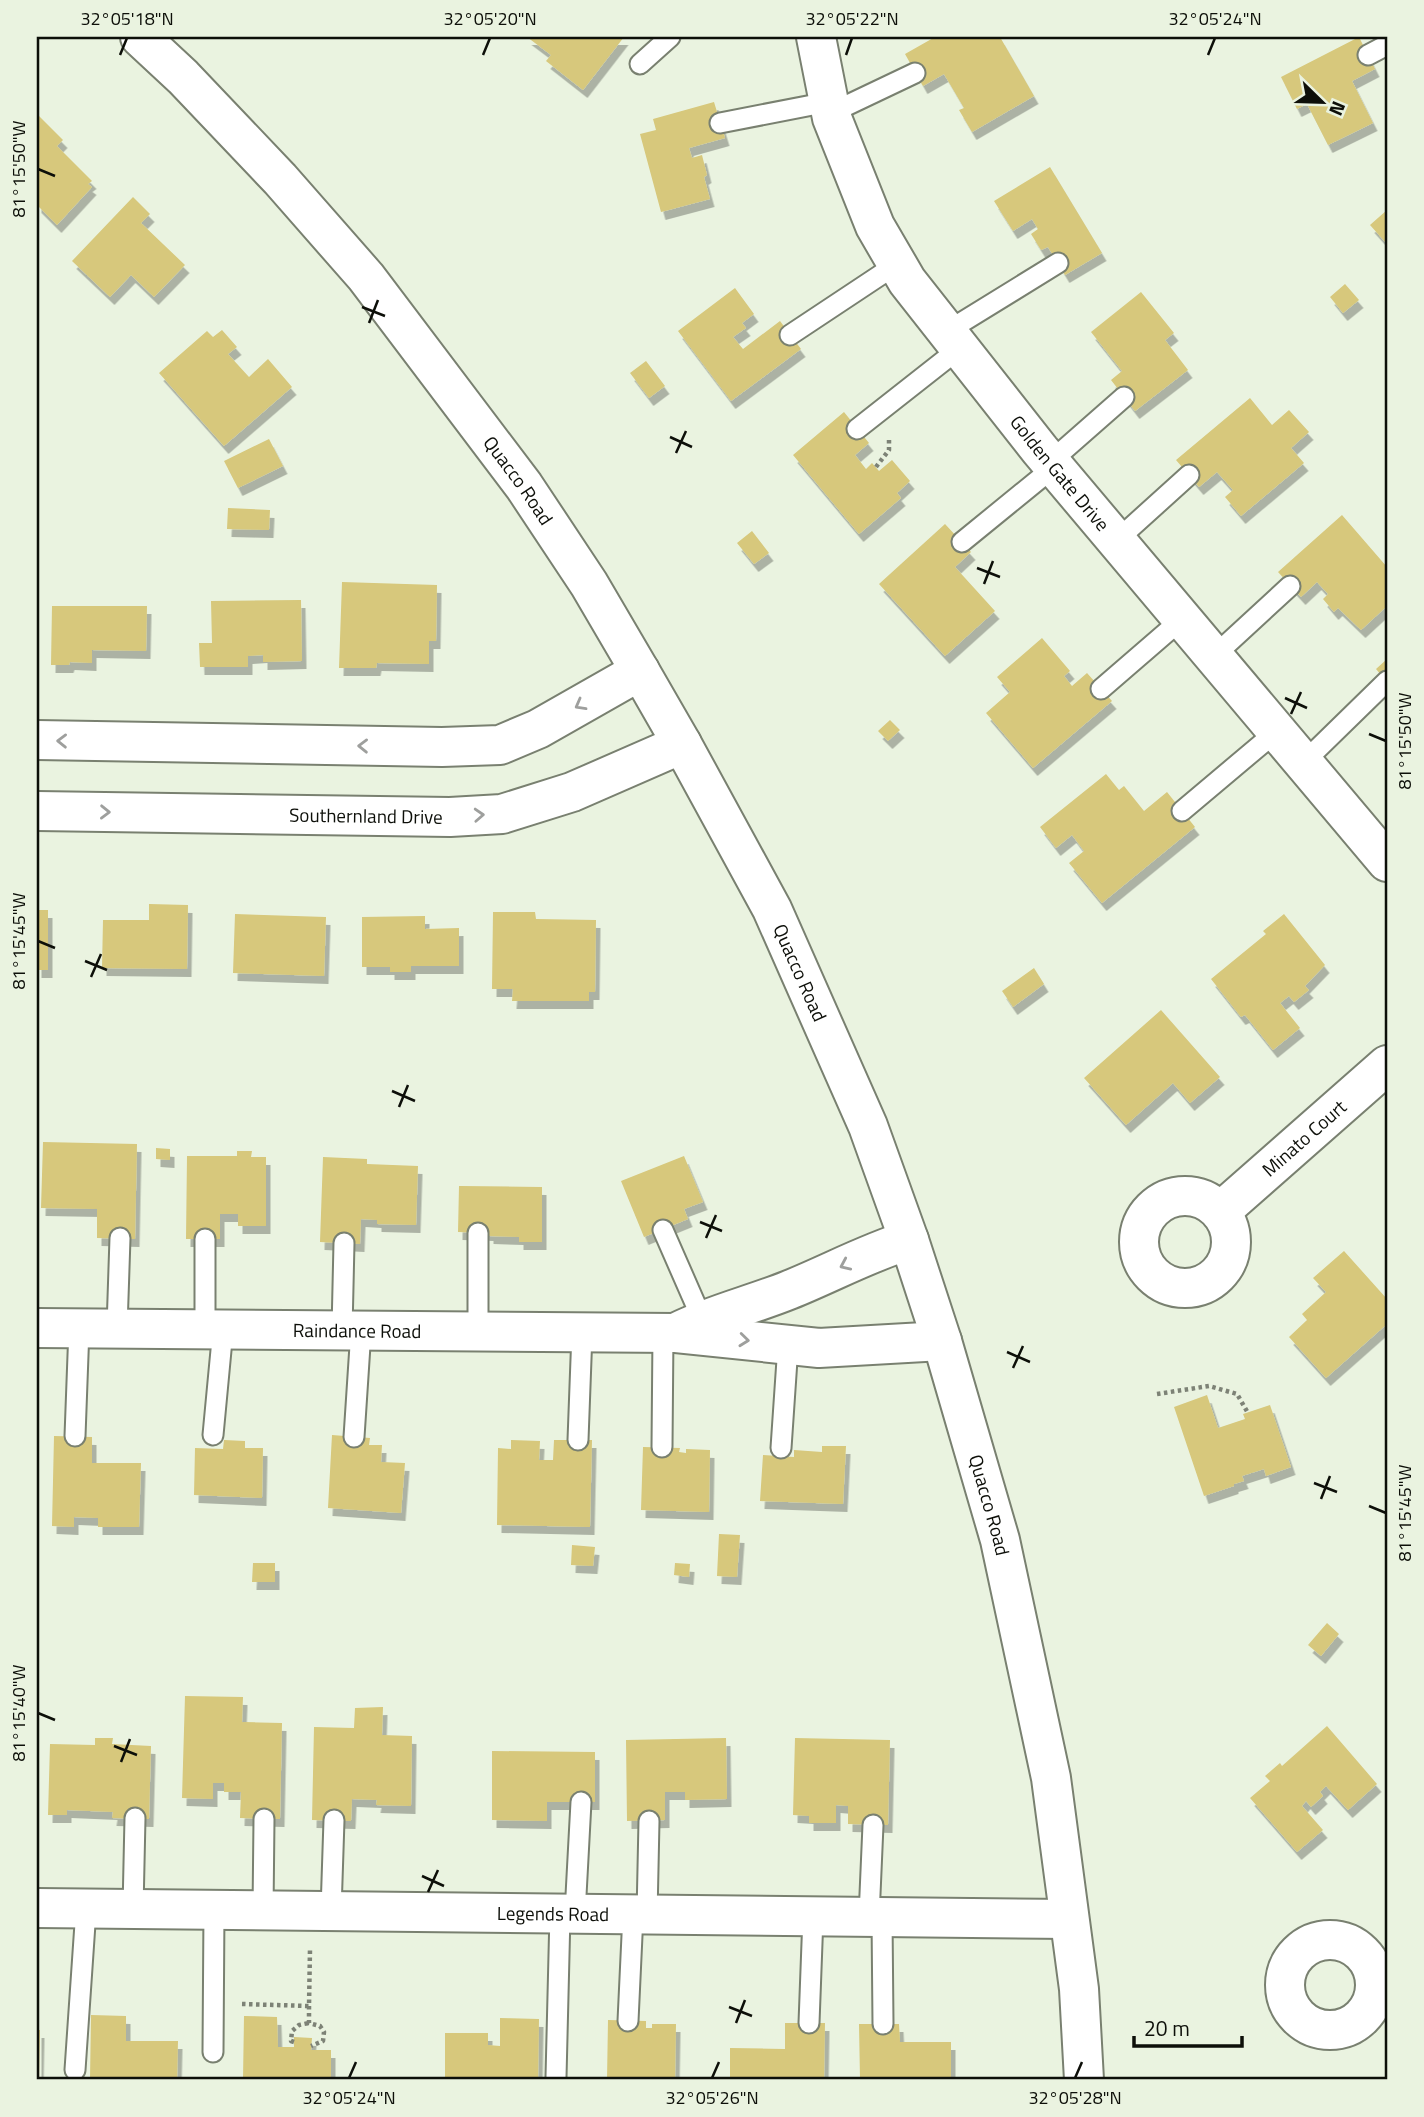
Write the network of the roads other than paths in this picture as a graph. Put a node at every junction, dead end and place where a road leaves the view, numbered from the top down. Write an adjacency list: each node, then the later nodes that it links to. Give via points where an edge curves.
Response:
1 (140, 37): 23 (street, Quacco Road, via 271,170 374,288 524,486)
2 (670, 37): 6 (lane)
3 (816, 37): 8 (street, Golden Gate Drive)
4 (1387, 45): 5 (lane)
5 (1368, 55)
6 (639, 64)
7 (915, 73): 8 (lane)
8 (830, 108): 9 (lane); 11 (street, Golden Gate Drive, via 875,226)
9 (720, 123)
10 (1058, 263): 13 (lane)
11 (897, 264): 12 (lane); 13 (street, Golden Gate Drive)
12 (790, 335)
13 (953, 340): 15 (lane); 16 (street, Golden Gate Drive)
14 (1124, 397): 16 (lane)
15 (858, 429)
16 (1052, 464): 18 (street, Golden Gate Drive); 19 (lane)
17 (1189, 475): 18 (lane)
18 (1116, 541): 21 (street, Golden Gate Drive)
19 (962, 542)
20 (1290, 586): 22 (lane)
21 (1182, 619): 22 (street, Golden Gate Drive); 25 (lane)
22 (1214, 656): 26 (street, Golden Gate Drive)
23 (640, 671): 27 (street, one-way to 27, via 538,729 500,745); 28 (street, Quacco Road)
24 (1387, 681): 29 (lane)
25 (1101, 689)
26 (1277, 732): 29 (street, Golden Gate Drive); 31 (lane)
27 (37, 740)
28 (682, 744): 30 (street, Southernland Drive, one-way to 28, via 502,814 572,792); 39 (street, Quacco Road, via 772,909 849,1079)
29 (1303, 763): 32 (street, Golden Gate Drive)
30 (37, 811)
31 (1182, 811)
32 (1387, 862)
33 (1387, 1065): 34 (street, Minato Court)
34 (1220, 1212)
35 (663, 1230): 43 (lane)
36 (478, 1233): 46 (lane)
37 (120, 1238): 42 (lane)
38 (205, 1239): 44 (lane)
39 (909, 1240): 43 (street, Raindance Road, one-way to 43, via 788,1291); 48 (street, Quacco Road)
40 (344, 1243): 45 (lane)
41 (37, 1328): 42 (street, Raindance Road)
42 (98, 1328): 44 (street, Raindance Road); 51 (lane)
43 (681, 1328): 47 (street, Raindance Road); 49 (street, Raindance Road, one-way to 49); 54 (lane)
44 (214, 1329): 45 (street, Raindance Road); 50 (lane)
45 (351, 1330): 46 (street, Raindance Road); 52 (lane)
46 (478, 1331): 47 (street, Raindance Road)
47 (582, 1332): 53 (lane)
48 (942, 1341): 49 (street, Raindance Road, via 819,1348); 72 (street, Quacco Road, via 1000,1540 1051,1778)
49 (789, 1345): 55 (lane)
50 (213, 1435)
51 (75, 1436)
52 (354, 1437)
53 (578, 1440)
54 (662, 1447)
55 (781, 1448)
56 (581, 1802): 68 (lane)
57 (135, 1818): 64 (lane)
58 (264, 1819): 66 (lane)
59 (334, 1820): 67 (lane)
60 (649, 1821): 69 (lane)
61 (873, 1825): 71 (lane)
62 (37, 1908): 63 (street, Legends Road)
63 (86, 1909): 64 (street, Legends Road); 77 (lane)
64 (132, 1909): 65 (street, Legends Road)
65 (214, 1910): 66 (street, Legends Road); 76 (lane)
66 (263, 1911): 67 (street, Legends Road)
67 (321, 1911): 68 (street, Legends Road)
68 (568, 1914): 69 (street, Legends Road); 78 (lane)
69 (640, 1914): 70 (street, Legends Road); 73 (lane)
70 (813, 1916): 71 (street, Legends Road); 74 (lane)
71 (876, 1917): 72 (street, Legends Road); 75 (lane)
72 (1069, 1919): 79 (street, Quacco Road)
73 (628, 2021)
74 (809, 2023)
75 (883, 2024)
76 (213, 2052)
77 (75, 2070)
78 (556, 2077)
79 (1084, 2080)

